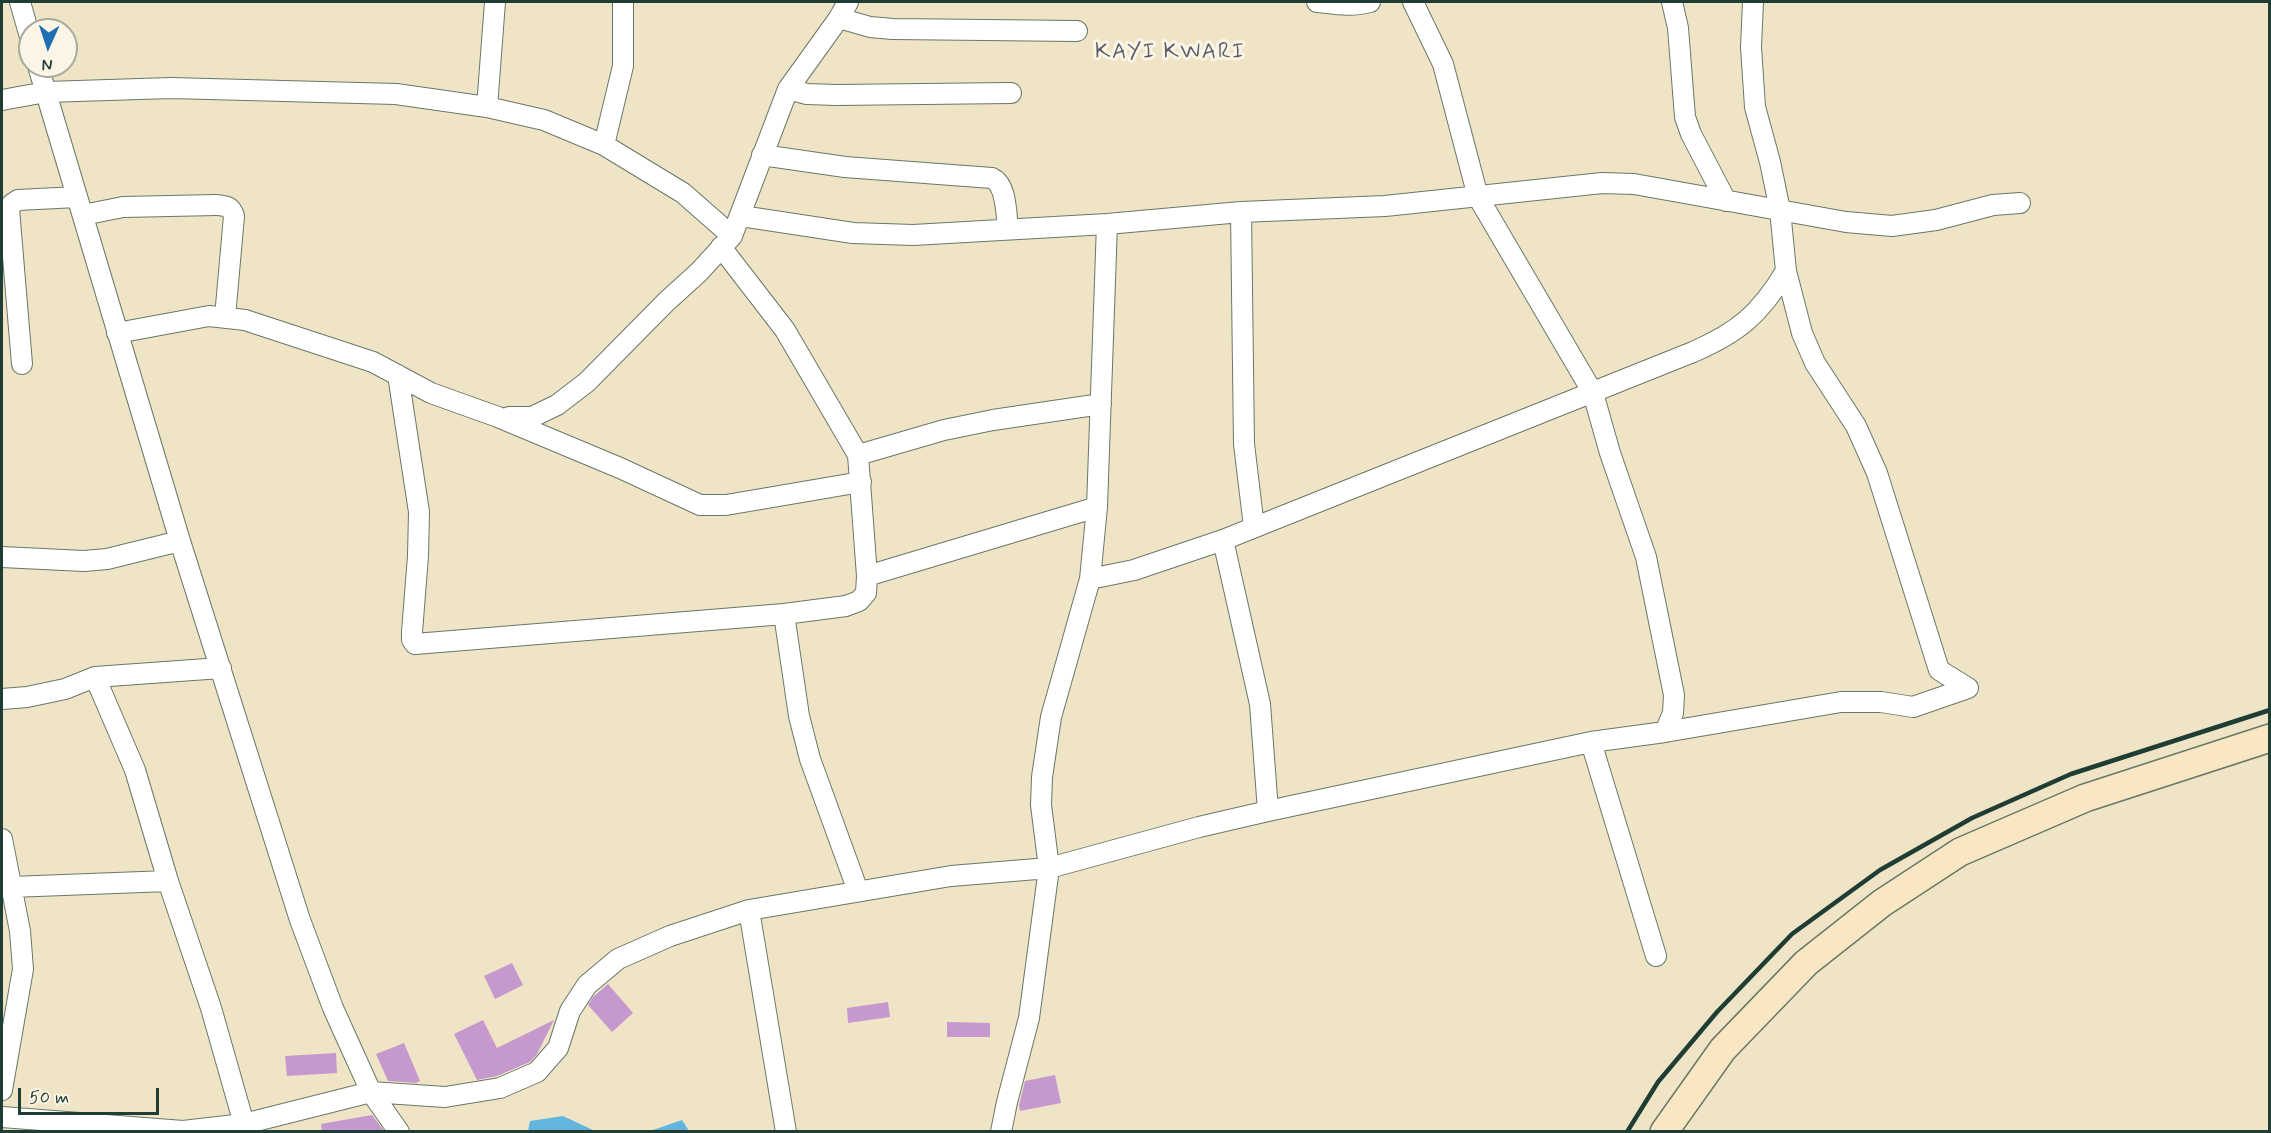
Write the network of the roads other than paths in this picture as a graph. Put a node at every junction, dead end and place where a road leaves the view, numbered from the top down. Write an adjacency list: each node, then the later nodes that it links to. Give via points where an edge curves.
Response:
1 (20, 2): 10 (street)
2 (495, 2): 17 (street)
3 (623, 2): 18 (street, via 623,66)
4 (1317, 2): 5 (street, via 1344,6)
5 (1370, 2)
6 (1413, 2): 20 (street, via 1443,64)
7 (1672, 2): 21 (street, via 1678,28 1685,117)
8 (1753, 2): 24 (street, via 1755,107)
9 (844, 10): 11 (street, via 870,27); 13 (street)
10 (24, 18)
11 (1077, 32)
12 (42, 78): 14 (street)
13 (788, 89): 15 (street, via 836,95); 19 (street)
14 (46, 92): 16 (street); 17 (street, via 171,88 396,94); 23 (street)
15 (1011, 93)
16 (2, 100)
17 (487, 107): 18 (street, via 544,120)
18 (604, 145): 29 (street, via 683,193)
19 (762, 155): 26 (street); 28 (street, via 845,167 992,178 1002,187)
20 (1478, 197): 21 (street, via 1602,183 1634,184); 25 (street, via 1385,206); 35 (street)
21 (1726, 201): 24 (street)
22 (2020, 202): 24 (street, via 1892,226)
23 (80, 206): 31 (street, via 216,205 232,209); 32 (street); 33 (street, via 18,200 9,209)
24 (1780, 210): 30 (street)
25 (1241, 212): 27 (street); 41 (street, via 1244,444)
26 (741, 216): 28 (street, via 853,233 913,235); 29 (street)
27 (1107, 224): 28 (street); 36 (street)
28 (1008, 229)
29 (727, 242): 37 (street, via 587,382 557,405 532,417); 38 (street, via 786,330)
30 (1786, 271): 35 (street, via 1752,317 1725,338); 51 (street, via 1809,352 1856,426 1877,473 1939,670 1968,688 1913,707 1840,702)
31 (225, 317): 32 (street, via 209,316); 34 (street, via 346,352)
32 (117, 333): 43 (street)
33 (22, 364)
34 (398, 375): 37 (street, via 431,393); 47 (street, via 418,512 412,632 415,644)
35 (1593, 393): 41 (street); 51 (street, via 1652,583 1674,695 1673,713)
36 (1101, 404): 38 (street, via 944,429); 40 (street)
37 (498, 417): 39 (street, via 700,505 726,505)
38 (858, 455): 39 (street)
39 (861, 482): 45 (street)
40 (1097, 507): 45 (street); 46 (street)
41 (1254, 527): 42 (street)
42 (1223, 540): 46 (street, via 1134,570); 54 (street, via 1260,704)
43 (180, 541): 44 (street, via 107,559); 48 (street)
44 (2, 557)
45 (867, 576): 47 (street, via 866,593 859,601)
46 (1090, 579): 56 (street, via 1051,717 1042,777 1041,805)
47 (783, 614): 59 (street, via 810,759)
48 (221, 668): 49 (street); 63 (street, via 300,920 333,1008)
49 (95, 677): 50 (street, via 27,698); 57 (street, via 135,770)
50 (2, 699)
51 (1665, 732): 53 (street)
52 (2270, 738): 69 (street, via 2085,798 1960,852 1882,903 1806,963 1723,1049)
53 (1591, 742): 54 (street); 61 (street)
54 (1268, 811): 56 (street)
55 (2, 839): 58 (street)
56 (1049, 868): 59 (street, via 951,876); 68 (street, via 1029,1018)
57 (168, 881): 58 (street); 65 (street, via 211,1008)
58 (11, 887): 62 (street, via 23,969)
59 (858, 891): 60 (street)
60 (749, 910): 63 (street, via 670,936 618,959 587,986 570,1011 558,1048 537,1072 500,1088 445,1098); 67 (street)
61 (1656, 956)
62 (2, 1090)
63 (371, 1092): 65 (street); 66 (street)
64 (2, 1117): 65 (street, via 183,1131)
65 (244, 1124)
66 (399, 1131)
67 (786, 1131)
68 (1001, 1131)
69 (1664, 1131)

